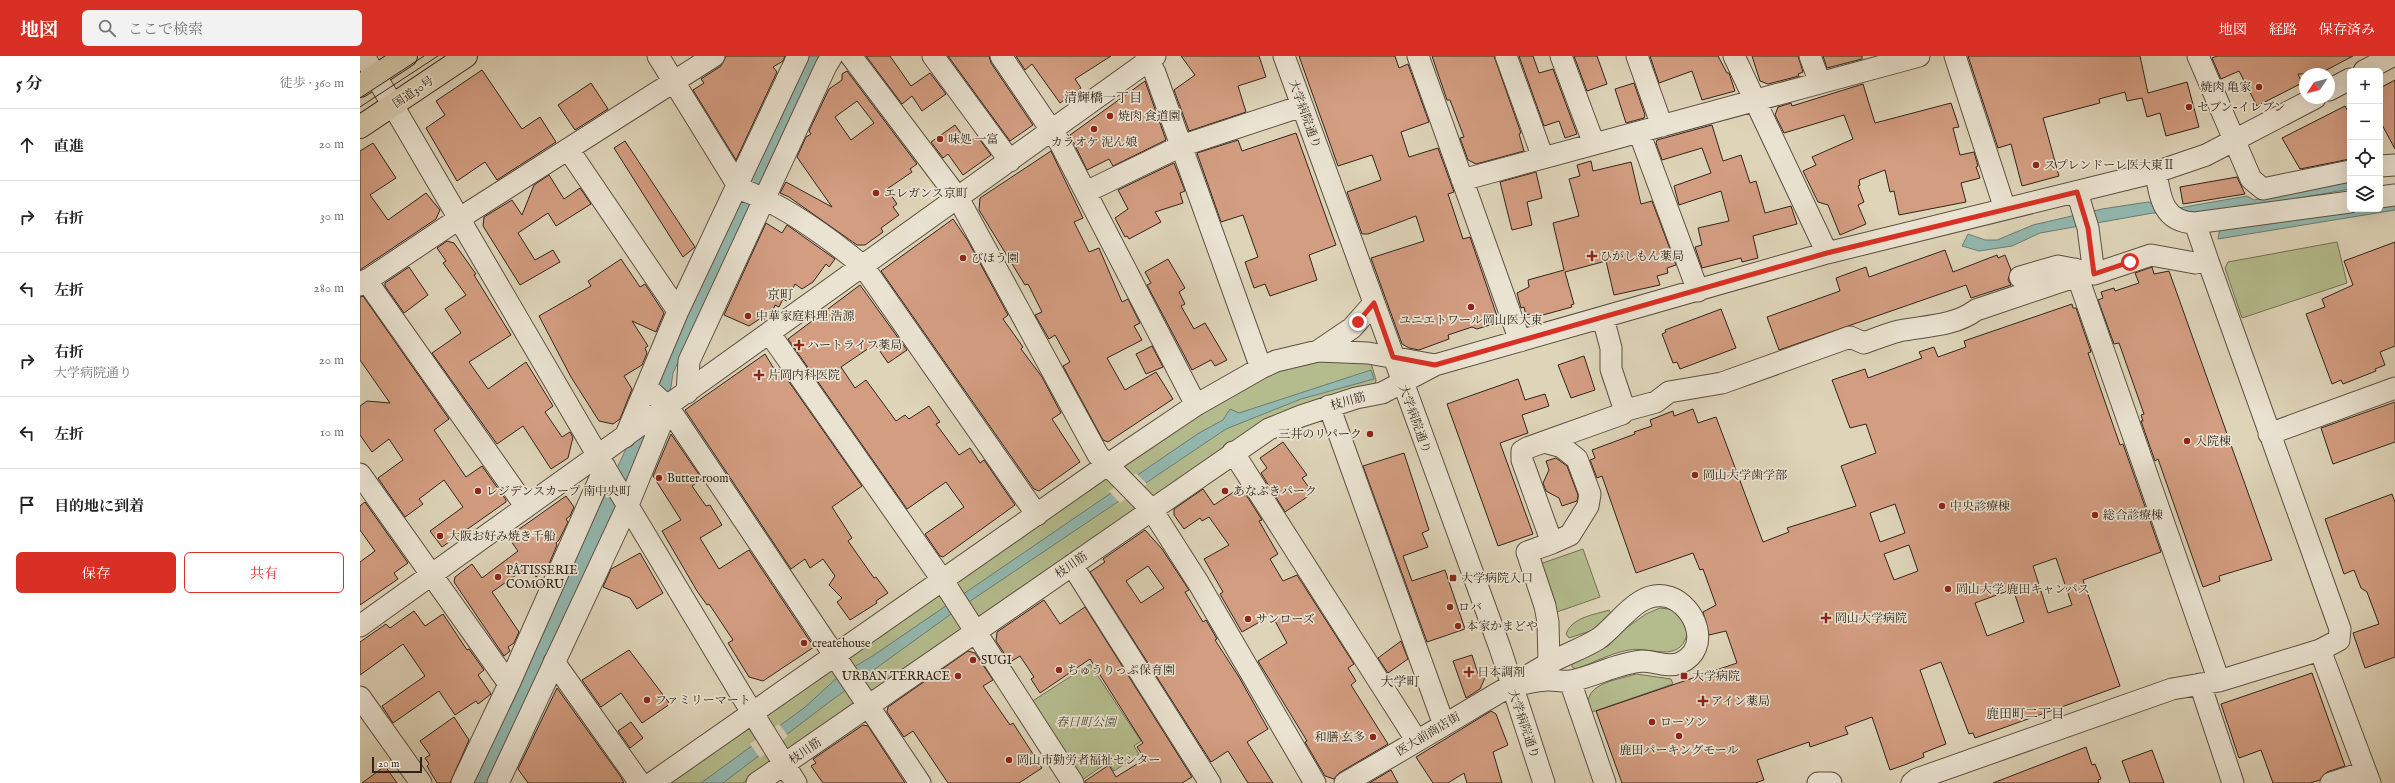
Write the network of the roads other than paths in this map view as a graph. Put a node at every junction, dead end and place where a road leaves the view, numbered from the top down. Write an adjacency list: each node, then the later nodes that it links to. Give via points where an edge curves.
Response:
1 (364, 56): 25 (street)
2 (406, 56): 25 (highway)
3 (466, 56): 32 (highway, 国道30号)
4 (658, 56): 27 (street)
5 (714, 56): 27 (street)
6 (798, 56): 49 (street)
7 (832, 56): 49 (street)
8 (851, 56): 53 (street)
9 (933, 56): 43 (street)
10 (1001, 56): 36 (street)
11 (1284, 56): 33 (street, 大学病院通り)
12 (1418, 56): 48 (street)
13 (1506, 56): 42 (street)
14 (1561, 56): 39 (street)
15 (1637, 56): 34 (street)
16 (1734, 56): 30 (street)
17 (1810, 56): 28 (street)
18 (1919, 56): 23 (street)
19 (1955, 56): 55 (street)
20 (2198, 56): 38 (street)
21 (1150, 57): 36 (street); 40 (street)
22 (2387, 57): 24 (street)
23 (1887, 60): 28 (street)
24 (2369, 68)
25 (368, 81): 32 (street)
26 (2347, 81): 29 (street)
27 (673, 82): 41 (street); 49 (street)
28 (1820, 83): 30 (street)
29 (2335, 87)
30 (1756, 100): 34 (street); 59 (street)
31 (2304, 104): 38 (street, 枝川筋)
32 (392, 106): 35 (highway, 国道30号); 57 (street)
33 (1302, 106): 40 (street); 66 (street, 大学病院通り)
34 (1662, 126): 37 (street)
35 (360, 127)
36 (1053, 130): 43 (street); 50 (street)
37 (1640, 132): 39 (street); 65 (street)
38 (2236, 141): 46 (street, 枝川筋, via 2206,155); 47 (street, via 2251,179 2263,189)
39 (1594, 144): 42 (street)
40 (1181, 146): 50 (street); 74 (street)
41 (568, 149): 57 (street); 67 (street)
42 (1543, 158): 48 (street)
43 (1010, 161): 53 (street)
44 (2395, 165): 45 (street)
45 (2383, 166)
46 (2156, 172): 56 (street, 枝川筋); 58 (street, via 2161,199 2170,213)
47 (2347, 172)
48 (1462, 180): 70 (street)
49 (750, 192): 61 (street, via 845,251); 67 (street); 77 (street, via 689,362)
50 (1086, 192): 79 (street)
51 (2395, 195): 52 (street)
52 (2383, 197)
53 (958, 198): 61 (street); 86 (street, via 1091,444)
54 (2347, 202): 58 (street)
55 (2005, 209): 56 (street, 枝川筋); 59 (street, 枝川筋)
56 (2082, 211): 62 (street)
57 (460, 218): 64 (street); 87 (street)
58 (2188, 223): 60 (street)
59 (1827, 253): 65 (street, 枝川筋)
60 (2208, 261): 62 (street, via 2195,263 2151,255); 83 (street)
61 (863, 266): 69 (street); 92 (street)
62 (2082, 273): 63 (street, via 2058,266); 81 (street, via 1976,310 1953,321 1897,332 1864,343 1850,337 1722,382 1669,392 1656,402); 104 (street)
63 (2020, 277)
64 (363, 283): 90 (street)
65 (1698, 291): 68 (street, 枝川筋)
66 (1374, 303): 71 (street, via 1352,328); 72 (street, 大学病院通り)
67 (678, 311): 78 (street)
68 (1603, 318): 70 (street, 枝川筋); 81 (street, via 1611,348 1611,369)
69 (770, 334): 77 (street); 96 (street)
70 (1520, 341): 73 (street, 枝川筋)
71 (1318, 351): 72 (street, via 1358,351); 74 (street, via 1276,361)
72 (1393, 357): 73 (street); 75 (street, 大学病院通り)
73 (1435, 365): 75 (street, 枝川筋)
74 (1261, 368): 79 (street)
75 (1402, 382): 80 (street, 枝川筋, via 1382,393); 106 (street, 大学病院通り)
76 (2395, 388): 83 (street)
77 (687, 393): 78 (street)
78 (658, 401): 82 (street); 82 (street); 89 (street); 101 (street)
79 (1196, 405): 86 (street)
80 (1329, 406): 85 (street, 枝川筋, via 1269,429); 110 (street)
81 (1623, 411): 84 (street, via 1622,414)
82 (630, 433): 87 (street)
83 (2270, 434): 99 (street, via 2340,629 2339,640)
84 (1544, 442): 93 (street, via 1522,452 1522,460); 93 (street, via 1562,447 1577,459 1590,494 1588,506 1570,535)
85 (1233, 452): 91 (street, 枝川筋); 111 (street)
86 (1107, 465): 91 (street); 92 (street)
87 (605, 466): 89 (street); 90 (street); 105 (street)
88 (360, 474): 95 (street)
89 (626, 502): 100 (street); 109 (street)
90 (526, 507): 95 (street)
91 (1152, 510): 94 (street, 枝川筋); 124 (street, via 1199,584)
92 (1037, 515): 96 (street)
93 (1552, 543): 102 (street, via 1526,552 1545,606 1548,622)
94 (1072, 564): 98 (street, 枝川筋); 123 (street)
95 (431, 575): 97 (street); 105 (street)
96 (947, 588): 98 (street); 101 (street)
97 (360, 626)
98 (976, 631): 108 (street, 枝川筋); 122 (street)
99 (2320, 650): 104 (street); 113 (street)
100 (554, 662): 116 (street); 117 (street)
101 (840, 663): 108 (street); 109 (street)
102 (1548, 663): 103 (street, 医大前商店街, via 1598,639 1637,604 1652,598 1664,596 1677,600 1692,615 1698,644 1680,663 1669,665 1644,661); 106 (street, 医大前商店街)
103 (1570, 681): 106 (street, via 1548,680); 127 (street)
104 (2209, 683): 130 (street, via 2172,689 2151,696 1924,776); 131 (street)
105 (509, 684): 115 (street)
106 (1511, 686): 110 (street, 医大前商店街); 126 (street, 大学病院通り)
107 (360, 697): 114 (street)
108 (869, 706): 112 (street, 枝川筋); 121 (street)
109 (752, 713): 112 (street); 118 (street)
110 (1444, 725): 111 (street, 医大前商店街)
111 (1417, 741): 125 (street, 医大前商店街)
112 (784, 765): 119 (street, 枝川筋); 120 (street)
113 (2368, 777): 132 (street)
114 (421, 783)
115 (462, 783)
116 (498, 783)
117 (640, 783)
118 (652, 783)
119 (757, 783)
120 (796, 783)
121 (920, 783)
122 (1073, 783)
123 (1210, 783)
124 (1314, 783)
125 (1345, 783)
126 (1544, 783)
127 (1605, 783)
128 (1818, 783): 129 (street)
129 (1831, 783)
130 (1912, 783)
131 (2233, 783)
132 (2331, 783)

